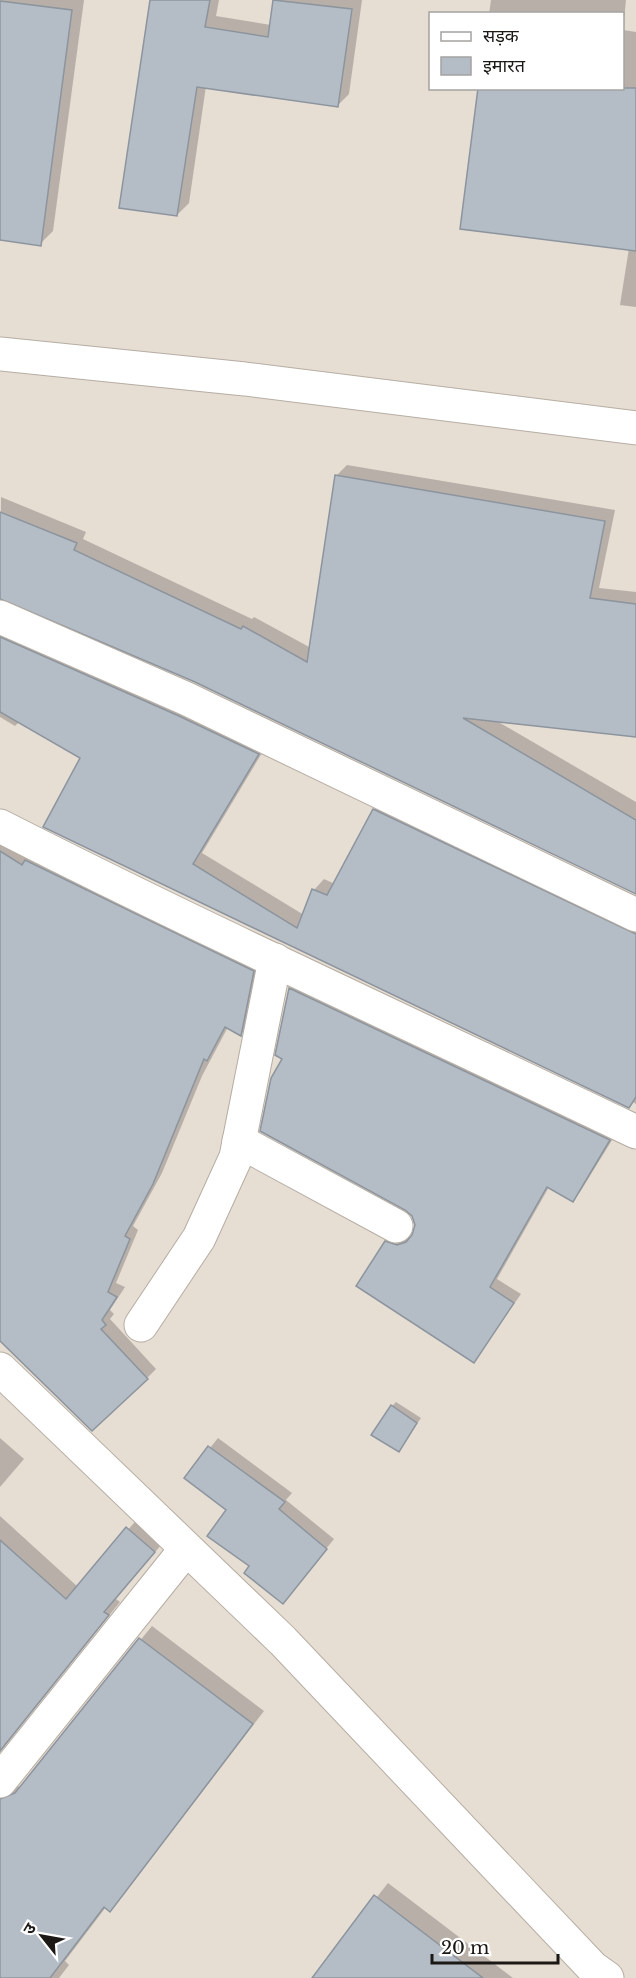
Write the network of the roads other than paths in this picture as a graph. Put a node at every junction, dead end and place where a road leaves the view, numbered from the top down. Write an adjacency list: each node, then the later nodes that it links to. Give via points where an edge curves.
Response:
1 (0, 354): 2 (street, via 245,379)
2 (636, 428)
3 (0, 617): 5 (street, via 187,699)
4 (0, 826): 6 (street)
5 (636, 915)
6 (275, 960): 7 (street); 8 (street)
7 (636, 1132)
8 (239, 1141): 9 (street); 10 (street, via 236,1157 199,1238)
9 (396, 1226)
10 (141, 1325)
11 (0, 1369): 12 (street)
12 (186, 1549): 13 (street); 14 (street, via 291,1649)
13 (0, 1781)
14 (606, 1978)

